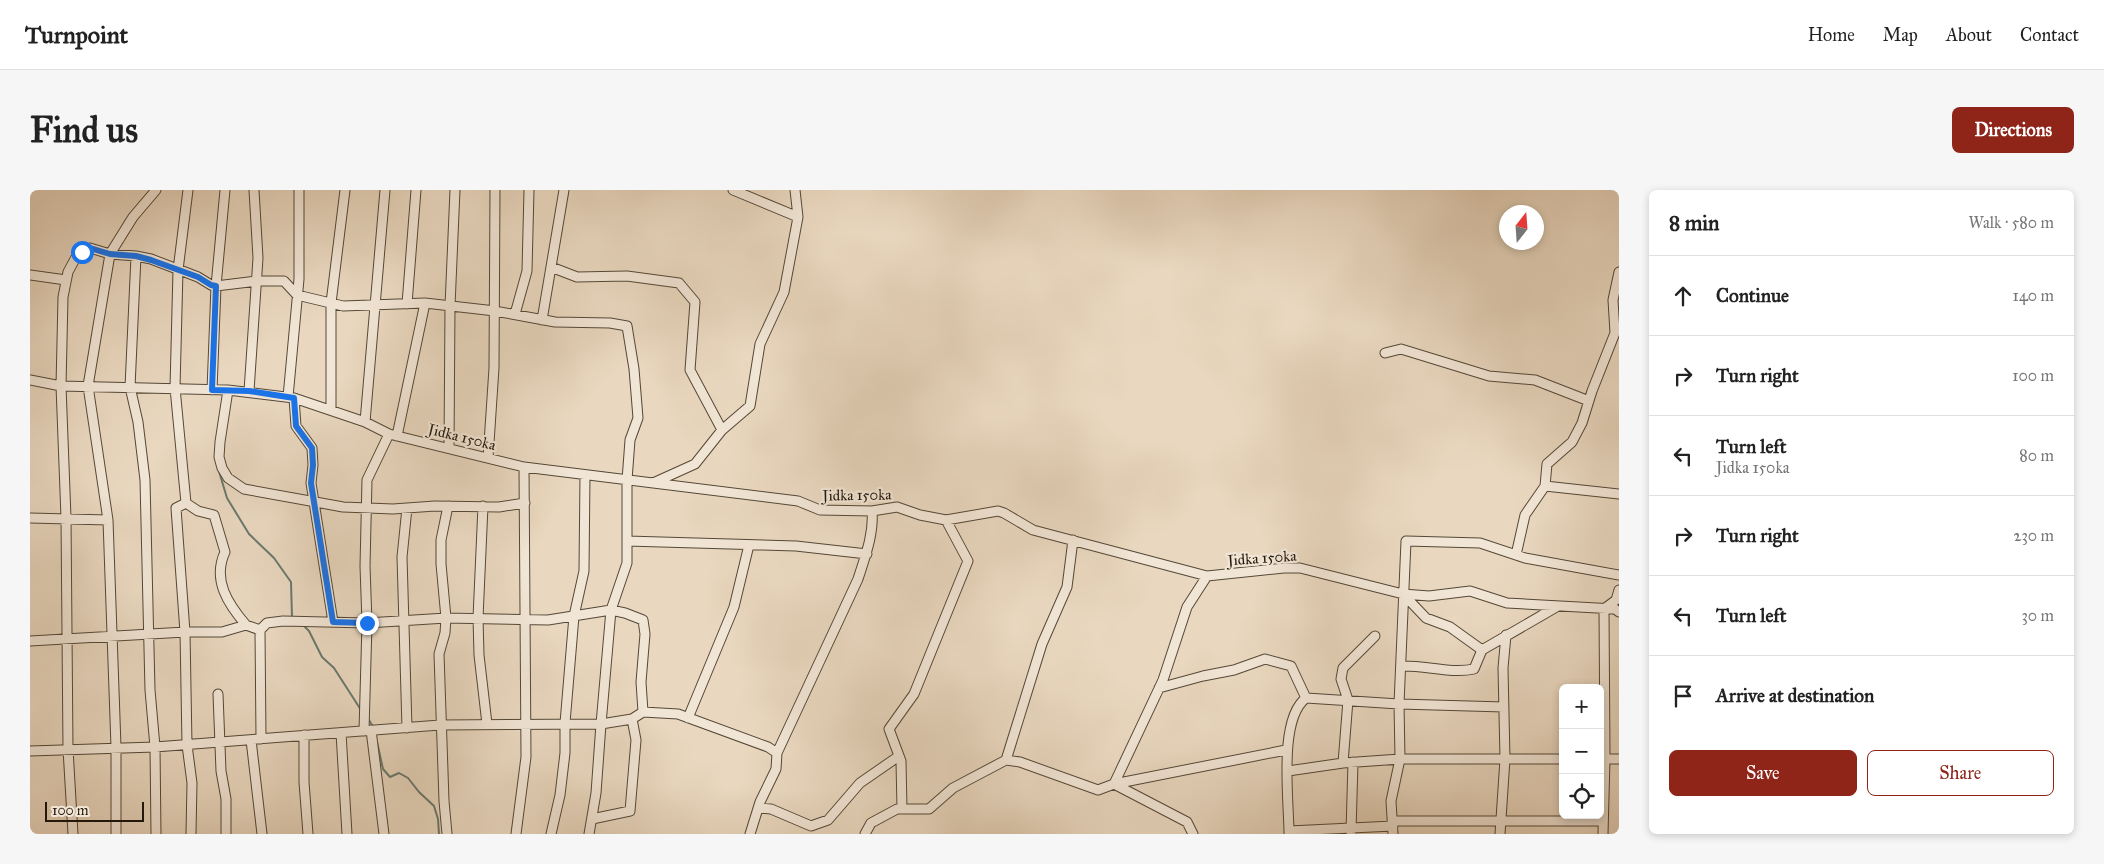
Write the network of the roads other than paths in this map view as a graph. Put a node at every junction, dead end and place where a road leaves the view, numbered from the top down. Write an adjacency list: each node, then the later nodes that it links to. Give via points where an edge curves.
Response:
1 (156, 190): 16 (street, via 133,217)
2 (188, 190): 19 (street)
3 (226, 190): 24 (street)
4 (254, 190): 23 (street)
5 (299, 190): 25 (street)
6 (345, 190): 26 (street)
7 (385, 190): 29 (street)
8 (416, 190): 28 (street)
9 (455, 190): 30 (street)
10 (495, 190): 31 (street)
11 (529, 190): 32 (street, via 527,271)
12 (564, 190): 18 (street)
13 (733, 190): 15 (street)
14 (795, 190): 15 (street)
15 (798, 217): 47 (street, via 784,292 760,344 750,406)
16 (110, 254): 17 (street); 22 (street, via 90,248 82,252 74,259); 37 (street)
17 (136, 256): 19 (street); 38 (street)
18 (551, 267): 33 (street); 47 (street, via 577,277 627,276 679,283 695,302 690,370)
19 (178, 270): 24 (street); 39 (street)
20 (1619, 272): 44 (street, via 1614,300 1615,334)
21 (30, 275): 22 (street)
22 (66, 280): 36 (street, via 62,298)
23 (257, 281): 24 (street); 25 (street, via 284,281); 42 (street)
24 (216, 286): 40 (street)
25 (297, 295): 26 (street); 43 (street)
26 (331, 303): 29 (street); 45 (street)
27 (425, 303): 28 (street); 30 (street); 48 (street)
28 (407, 304): 29 (street)
29 (376, 305): 46 (street)
30 (450, 306): 31 (street); 49 (street)
31 (495, 311): 32 (street); 50 (street)
32 (514, 314): 33 (street)
33 (542, 320): 53 (street, via 627,326 638,418 630,440)
34 (1385, 353): 44 (street, via 1401,349 1490,376 1535,380)
35 (30, 380): 36 (street, Jidka 150ka)
36 (61, 386): 37 (street, Jidka 150ka); 66 (street)
37 (88, 386): 38 (street, Jidka 150ka); 67 (street)
38 (130, 387): 39 (street, Jidka 150ka); 92 (street, via 138,422 144,480)
39 (175, 388): 40 (street, Jidka 150ka); 58 (street)
40 (212, 390): 41 (street, Jidka 150ka)
41 (228, 390): 42 (street, Jidka 150ka); 57 (street, via 219,457 228,478 244,489)
42 (249, 391): 43 (street, Jidka 150ka)
43 (291, 397): 45 (street, Jidka 150ka); 57 (street, via 296,426 312,448 311,483)
44 (1589, 401): 55 (street, via 1572,442 1547,464)
45 (332, 410): 46 (street, Jidka 150ka)
46 (365, 422): 48 (street, Jidka 150ka)
47 (722, 430): 54 (street, via 694,464)
48 (393, 435): 49 (street, Jidka 150ka); 60 (street, via 368,480)
49 (449, 448): 50 (street, Jidka 150ka)
50 (488, 458): 51 (street, Jidka 150ka)
51 (524, 467): 52 (street, Jidka 150ka); 59 (street)
52 (584, 475): 53 (street, Jidka 150ka); 82 (street, via 584,571)
53 (627, 480): 54 (street, Jidka 150ka); 70 (street)
54 (652, 483): 64 (street, Jidka 150ka, via 798,501 820,510)
55 (1545, 486): 56 (street); 73 (street, via 1525,515)
56 (1619, 494)
57 (315, 502): 60 (street, via 343,507); 87 (street)
58 (186, 503): 89 (street, via 198,511 214,515 225,552 219,564 228,604); 91 (street, via 176,508)
59 (525, 503): 62 (street); 86 (street)
60 (366, 506): 63 (street); 88 (street)
61 (448, 506): 62 (street); 63 (street); 83 (street, via 441,540)
62 (483, 506): 84 (street)
63 (407, 508): 85 (street, via 402,557)
64 (872, 511): 68 (street, Jidka 150ka, via 897,507); 72 (street, via 873,525)
65 (30, 518): 66 (street)
66 (66, 518): 67 (street); 96 (street)
67 (108, 520): 94 (street)
68 (946, 520): 69 (street, Jidka 150ka, via 998,511 1029,529); 128 (street, via 968,561 914,694 889,729)
69 (1073, 540): 75 (street, Jidka 150ka); 134 (street, via 1067,587 1042,644)
70 (627, 541): 71 (street); 80 (street, via 627,563)
71 (749, 545): 72 (street, via 796,546); 107 (street, via 734,606)
72 (867, 554): 127 (street)
73 (1516, 555): 74 (street); 77 (street, via 1480,543 1406,540)
74 (1619, 574)
75 (1207, 576): 77 (street, Jidka 150ka, via 1300,568); 100 (street, via 1187,607)
76 (1619, 590): 79 (street, via 1616,600)
77 (1403, 594): 78 (street, Jidka 150ka, via 1429,596 1470,591 1507,603); 98 (street, via 1429,620 1450,626); 99 (street)
78 (1560, 605): 79 (street, Jidka 150ka); 93 (street)
79 (1604, 609): 81 (street, Jidka 150ka); 115 (street)
80 (611, 610): 82 (street); 106 (street, via 643,620 646,634 641,682); 112 (street)
81 (1619, 612)
82 (574, 616): 86 (street); 109 (street)
83 (446, 618): 84 (street); 85 (street); 113 (street, via 439,654)
84 (478, 618): 86 (street); 110 (street)
85 (404, 620): 88 (street); 114 (street)
86 (526, 620): 111 (street)
87 (333, 622): 88 (street); 90 (street, via 283,621 267,623)
88 (367, 623): 116 (street)
89 (246, 625): 90 (street); 91 (street, via 222,632)
90 (260, 630): 119 (street)
91 (185, 632): 92 (street); 121 (street)
92 (148, 633): 94 (street); 122 (street)
93 (1506, 635): 98 (street); 105 (street)
94 (112, 636): 96 (street); 123 (street)
95 (1375, 636): 103 (street, via 1343,668 1341,679)
96 (66, 638): 97 (street); 124 (street)
97 (30, 641)
98 (1482, 650): 99 (street, via 1476,667 1465,671)
99 (1401, 666): 104 (street)
100 (1159, 688): 102 (street, via 1265,659 1291,666); 139 (street)
101 (218, 694): 120 (street)
102 (1306, 698): 103 (street); 125 (street, via 1295,710)
103 (1348, 700): 104 (street); 135 (street)
104 (1399, 704): 105 (street); 129 (street)
105 (1504, 707): 130 (street)
106 (643, 712): 107 (street, via 678,714); 108 (street)
107 (688, 718): 127 (street, via 768,746)
108 (632, 720): 112 (street); 142 (street, via 636,740 630,811)
109 (565, 723): 111 (street); 112 (street); 159 (street, via 560,795)
110 (487, 724): 111 (street); 113 (street)
111 (524, 724): 158 (street, via 526,757)
112 (601, 724): 142 (street)
113 (440, 725): 114 (street); 157 (street)
114 (407, 728): 116 (street)
115 (1603, 729)
116 (368, 731): 117 (street); 156 (street)
117 (341, 733): 118 (street); 155 (street)
118 (304, 735): 119 (street); 154 (street)
119 (256, 740): 120 (street); 153 (street)
120 (221, 742): 121 (street); 152 (street)
121 (187, 745): 122 (street); 151 (street, via 192,782)
122 (155, 747): 123 (street); 150 (street)
123 (116, 748): 124 (street); 149 (street)
124 (68, 749): 126 (street); 148 (street)
125 (1286, 750): 137 (street); 139 (street)
126 (30, 751)
127 (778, 753): 140 (street, via 776,769)
128 (899, 756): 140 (street, via 860,783 828,820 811,826 771,809); 141 (street)
129 (1400, 758): 130 (street); 136 (street); 145 (street, via 1392,792)
130 (1505, 759): 131 (street); 144 (street)
131 (1559, 759)
132 (1604, 759): 133 (street)
133 (1619, 759)
134 (1006, 760): 139 (street, via 1098,790); 141 (street, via 953,788 929,809)
135 (1343, 762): 136 (street); 137 (street)
136 (1353, 762): 146 (street)
137 (1288, 771): 147 (street)
138 (1603, 774): 143 (street)
139 (1114, 784): 163 (street, via 1187,822)
140 (759, 808): 161 (street)
141 (902, 809): 162 (street, via 870,823)
142 (592, 819): 160 (street)
143 (1603, 820): 144 (street); 165 (street)
144 (1501, 821): 145 (street); 164 (street)
145 (1393, 827): 146 (street)
146 (1351, 831): 147 (street)
147 (1289, 832)
148 (73, 834)
149 (116, 834)
150 (156, 834)
151 (191, 834)
152 (226, 834)
153 (262, 834)
154 (308, 834)
155 (347, 834)
156 (384, 834)
157 (447, 834)
158 (516, 834)
159 (551, 834)
160 (589, 834)
161 (750, 834)
162 (865, 834)
163 (1194, 834)
164 (1500, 834)
165 (1603, 834)

